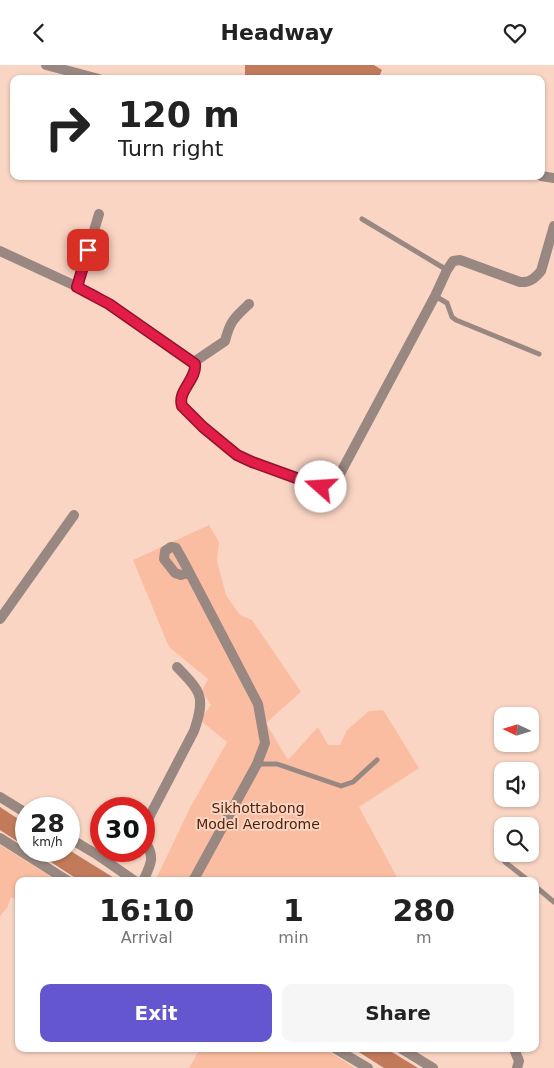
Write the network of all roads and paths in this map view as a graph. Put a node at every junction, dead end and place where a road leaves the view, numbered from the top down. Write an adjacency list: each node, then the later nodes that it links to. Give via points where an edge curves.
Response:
1 (46, 65): 2 (street)
2 (84, 75)
3 (100, 214): 8 (street)
4 (362, 219): 7 (lane)
5 (554, 226): 7 (street, via 541,271 530,281 520,282 460,260 453,261)
6 (0, 251): 8 (street)
7 (447, 270): 9 (street)
8 (77, 287): 12 (street, via 109,304)
9 (435, 296): 11 (lane, via 447,303 456,320); 12 (street, via 336,485 329,488 237,455 203,427 181,403 195,371)
10 (249, 305): 12 (street, via 234,317 225,341)
11 (539, 354)
12 (194, 362)
13 (74, 515): 15 (street)
14 (189, 573): 18 (street, via 258,704 265,743)
15 (0, 619)
16 (177, 667): 21 (street, via 196,687 201,706 194,731)
17 (377, 760): 18 (lane, via 353,782 340,786 277,765)
18 (257, 764): 29 (street)
19 (0, 797): 20 (street)
20 (15, 806)
21 (155, 806)
22 (0, 838): 26 (street)
23 (80, 845): 27 (street)
24 (151, 862): 28 (street)
25 (504, 862): 30 (lane)
26 (62, 877)
27 (129, 877)
28 (145, 877)
29 (195, 877)
30 (524, 877)
31 (539, 889): 32 (lane)
32 (554, 902)
33 (341, 1052): 36 (street)
34 (407, 1052): 37 (street)
35 (517, 1052): 38 (street)
36 (368, 1068)
37 (433, 1068)
38 (517, 1068)

